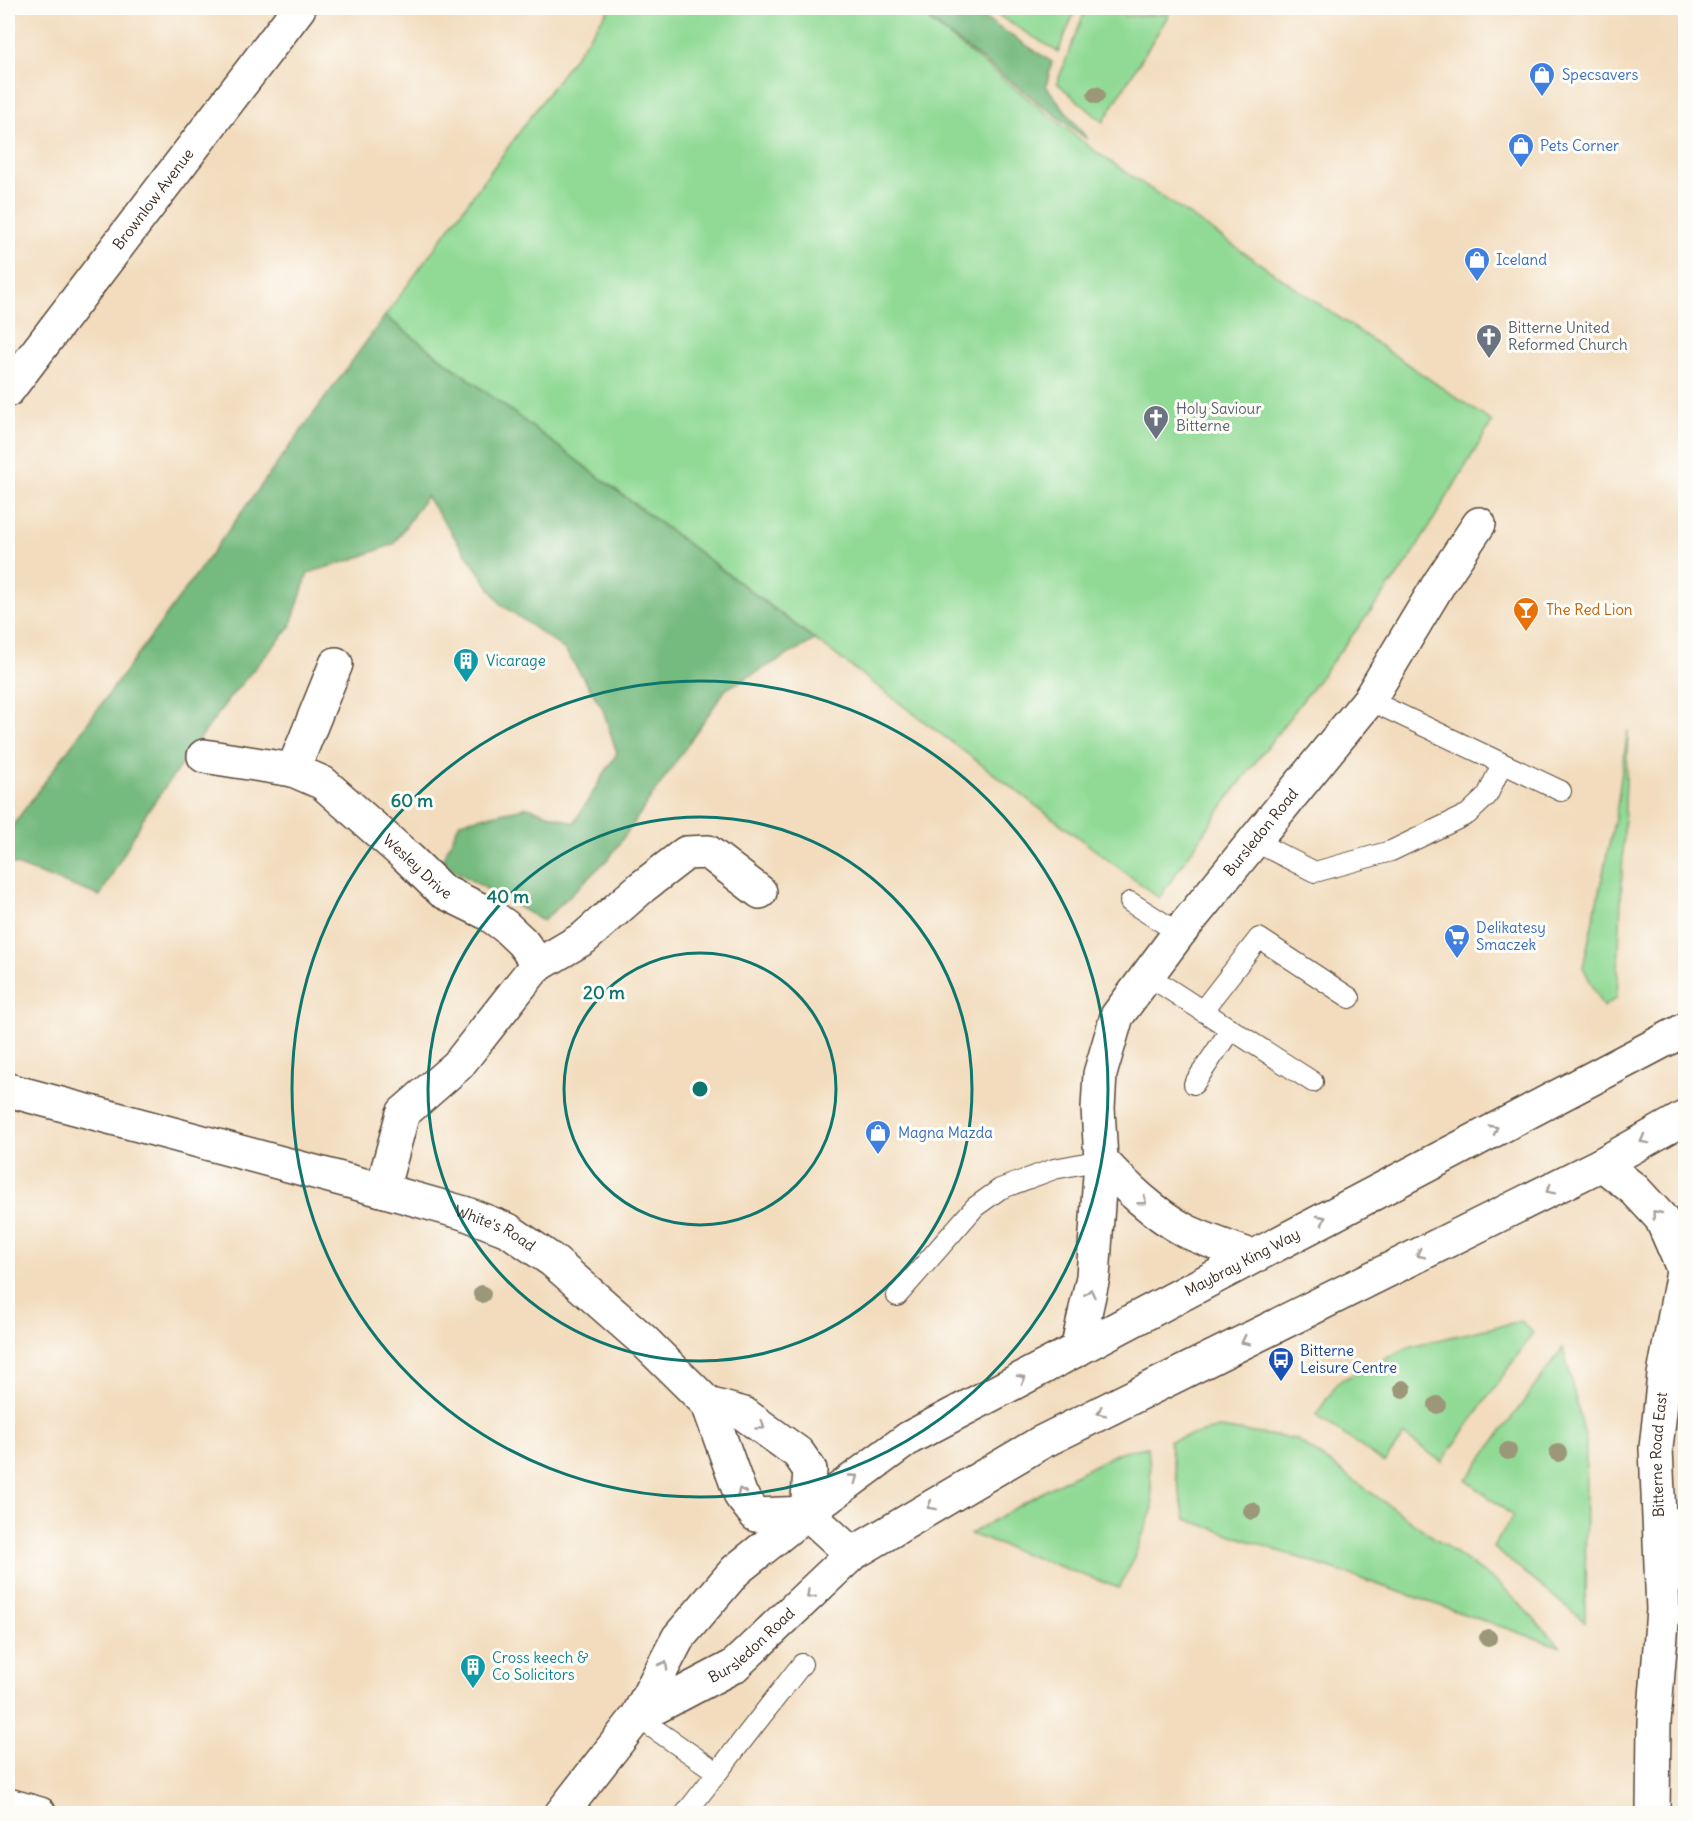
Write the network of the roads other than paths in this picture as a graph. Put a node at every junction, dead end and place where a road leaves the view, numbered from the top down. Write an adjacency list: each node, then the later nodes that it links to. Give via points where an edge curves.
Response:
1 (299, 8): 2 (street, Brownlow Avenue)
2 (8, 390)
3 (1479, 524): 5 (street, Bursledon Road)
4 (336, 664): 8 (street)
5 (1369, 700): 7 (lane); 10 (street, Bursledon Road)
6 (204, 756): 8 (street, Wesley Drive)
7 (1502, 764): 9 (lane); 10 (lane, via 1487,796 1468,814 1391,851 1315,872)
8 (293, 770): 14 (street, Wesley Drive, via 323,783 442,891 488,913 505,926)
9 (1561, 791)
10 (1254, 841): 13 (street, Bursledon Road)
11 (760, 892): 14 (street, via 708,852 686,853 584,938)
12 (1130, 902): 13 (lane)
13 (1179, 933): 15 (street, Bursledon Road)
14 (539, 965): 26 (street, via 458,1065 403,1113)
15 (1147, 975): 17 (lane); 24 (street, Bursledon Road, via 1117,1016 1100,1074)
16 (1350, 998): 17 (lane, via 1259,938)
17 (1202, 1011): 18 (lane)
18 (1231, 1029): 20 (lane); 21 (lane)
19 (1686, 1029): 27 (street, Maybray King Way, one-way to 19)
20 (1312, 1082)
21 (1194, 1084)
22 (8, 1090): 26 (street, White's Road)
23 (1686, 1117): 25 (street, one-way to 25)
24 (1101, 1160): 27 (street, one-way to 27, via 1145,1203 1186,1230); 29 (lane, via 1054,1169 1000,1189 975,1207); 30 (street, Bursledon Road, one-way to 24, via 1093,1277)
25 (1602, 1164): 28 (street, Bitterne Road East, one-way to 25, via 1661,1218 1635,1190); 34 (street, one-way to 34, via 1040,1443)
26 (382, 1190): 31 (street, White's Road, via 508,1230 552,1261)
27 (1251, 1256): 30 (street, Maybray King Way)
28 (1684, 1260): 35 (street, Bitterne Road East, via 1656,1448)
29 (897, 1296)
30 (1077, 1350): 32 (street, Maybray King Way, one-way to 30, via 909,1438)
31 (708, 1404): 32 (street, White's Road, one-way to 32, via 744,1414 798,1453 810,1470); 32 (street, one-way to 31, via 756,1515 741,1496)
32 (807, 1513): 34 (street); 37 (street, Bursledon Road, one-way to 32, via 678,1638 711,1598 735,1570)
33 (1686, 1521): 35 (street, Bitterne Road East)
34 (852, 1554): 37 (street, Bursledon Road, one-way to 37, via 734,1666)
35 (1663, 1610): 43 (street, Bitterne Road East, via 1654,1722)
36 (802, 1664): 38 (lane)
37 (637, 1717): 38 (lane); 41 (street, Bursledon Road)
38 (717, 1772): 42 (lane)
39 (8, 1805): 40 (street)
40 (40, 1814)
41 (561, 1814)
42 (685, 1814)
43 (1653, 1814)

